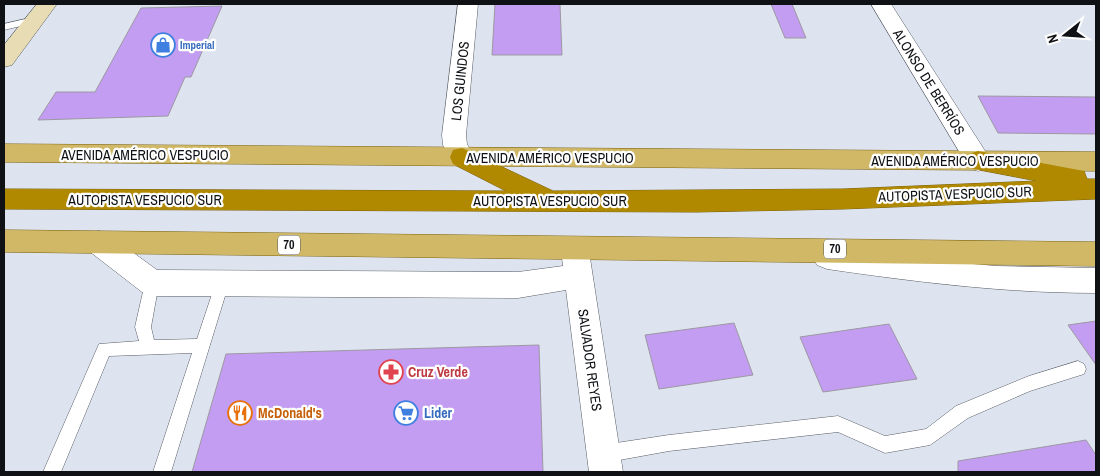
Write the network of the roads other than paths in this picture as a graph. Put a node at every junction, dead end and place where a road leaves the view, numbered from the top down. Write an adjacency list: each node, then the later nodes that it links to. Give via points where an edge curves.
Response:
1 (46, 4): 4 (main road)
2 (468, 4): 8 (street, LOS GUINDOS, via 454,135)
3 (880, 4): 9 (street, ALONSO DE BERRÍOS)
4 (34, 20): 5 (lane); 6 (main road)
5 (4, 27)
6 (4, 60)
7 (4, 154): 8 (main road, AVENIDA AMÉRICO VESPUCIO)
8 (462, 157): 9 (main road, AVENIDA AMÉRICO VESPUCIO); 14 (highway)
9 (978, 160): 10 (main road, AVENIDA AMÉRICO VESPUCIO); 11 (highway)
10 (1096, 162)
11 (1096, 182)
12 (1096, 189): 14 (highway, AUTOPISTA VESPUCIO SUR, via 833,199)
13 (4, 199): 14 (highway, AUTOPISTA VESPUCIO SUR)
14 (555, 201)
15 (4, 241): 16 (main road, 70)
16 (99, 243): 19 (main road, 70); 21 (street)
17 (769, 248): 18 (main road, 70); 19 (main road, 70); 20 (street, via 938,273)
18 (1096, 254)
19 (576, 262): 22 (street, via 518,285); 26 (street, SALVADOR REYES)
20 (1096, 281)
21 (152, 283): 22 (street); 24 (lane, via 143,327)
22 (222, 283): 23 (lane)
23 (202, 346): 24 (lane); 28 (lane)
24 (148, 348): 27 (lane, via 104,349)
25 (1078, 369): 26 (lane, via 1029,384 962,412 930,437 885,445 838,424 669,443)
26 (604, 463)
27 (52, 472)
28 (162, 472)

